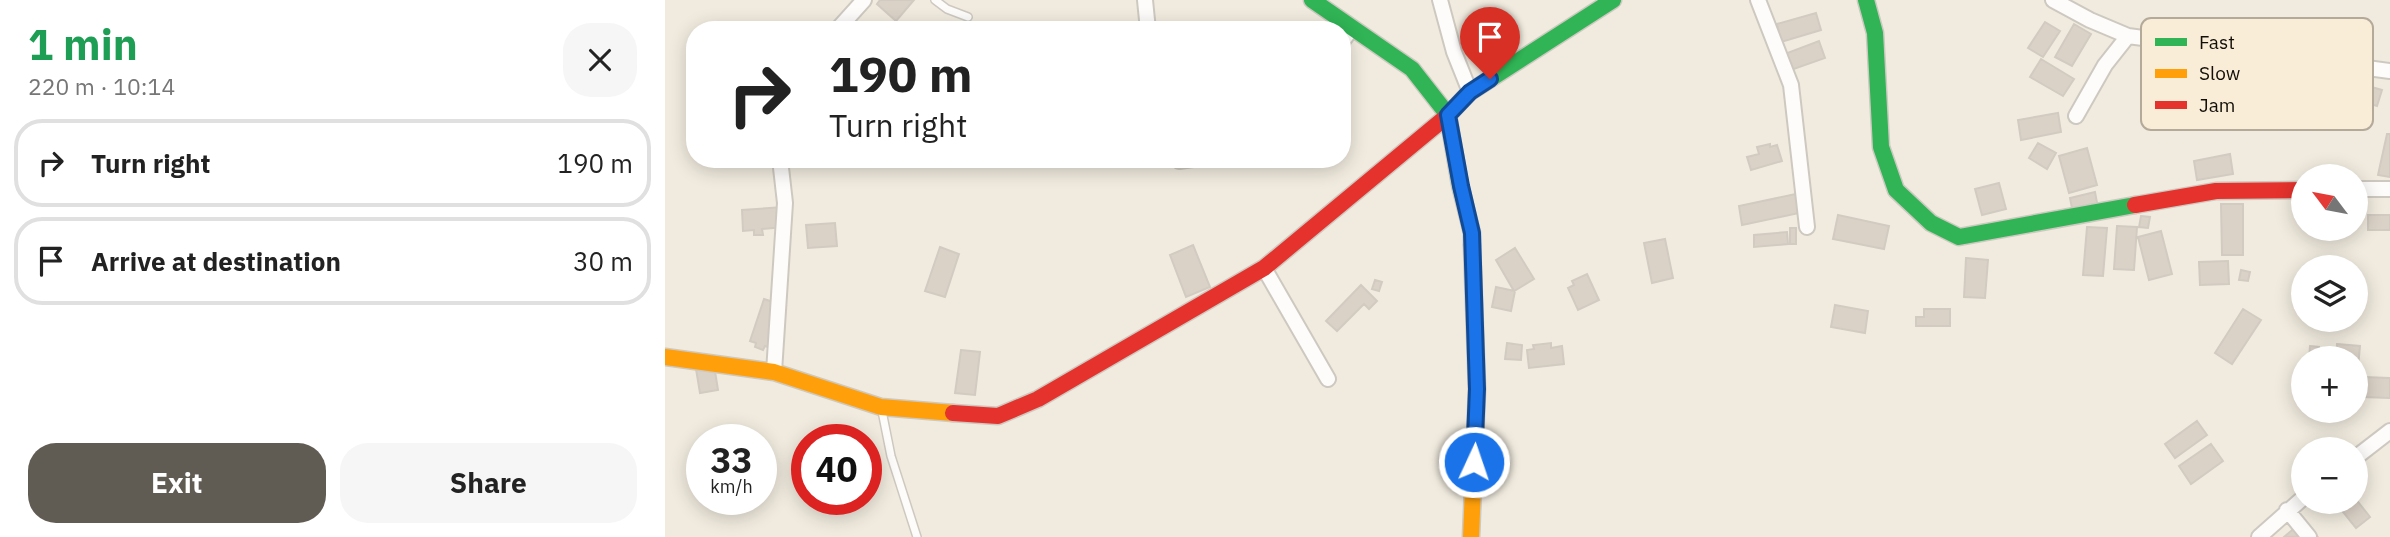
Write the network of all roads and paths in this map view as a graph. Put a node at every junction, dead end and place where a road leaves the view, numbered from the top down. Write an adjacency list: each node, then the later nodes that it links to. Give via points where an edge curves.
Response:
1 (864, 0): 11 (street)
2 (935, 0): 10 (lane)
3 (1145, 0): 12 (street)
4 (1312, 0): 13 (street)
5 (1440, 0): 17 (street)
6 (1613, 0): 17 (street)
7 (1758, 0): 24 (street, via 1791,85)
8 (1866, 0): 23 (street, via 1875,33 1881,147 1896,190 1931,223 1959,237 2216,191)
9 (2053, 0): 15 (street)
10 (968, 17)
11 (847, 21)
12 (1147, 21)
13 (1341, 21)
14 (1352, 29): 18 (street, via 1412,69)
15 (2128, 36): 16 (street); 19 (street)
16 (2141, 38)
17 (1470, 92): 18 (street)
18 (1448, 115): 25 (street); 35 (street, via 1472,233 1477,389)
19 (2076, 116)
20 (781, 168): 27 (street, via 785,203)
21 (2368, 189): 22 (street)
22 (2390, 189)
23 (2291, 190)
24 (1807, 227)
25 (1264, 268): 28 (street); 29 (street, via 1038,399 997,416)
26 (665, 357): 27 (street)
27 (774, 372): 29 (street)
28 (1328, 379)
29 (881, 407): 34 (lane)
30 (2390, 431): 31 (street)
31 (2368, 448)
32 (2291, 507): 33 (street)
33 (2287, 510): 36 (street); 37 (street)
34 (917, 537)
35 (1471, 537)
36 (2259, 537)
37 (2309, 537)

